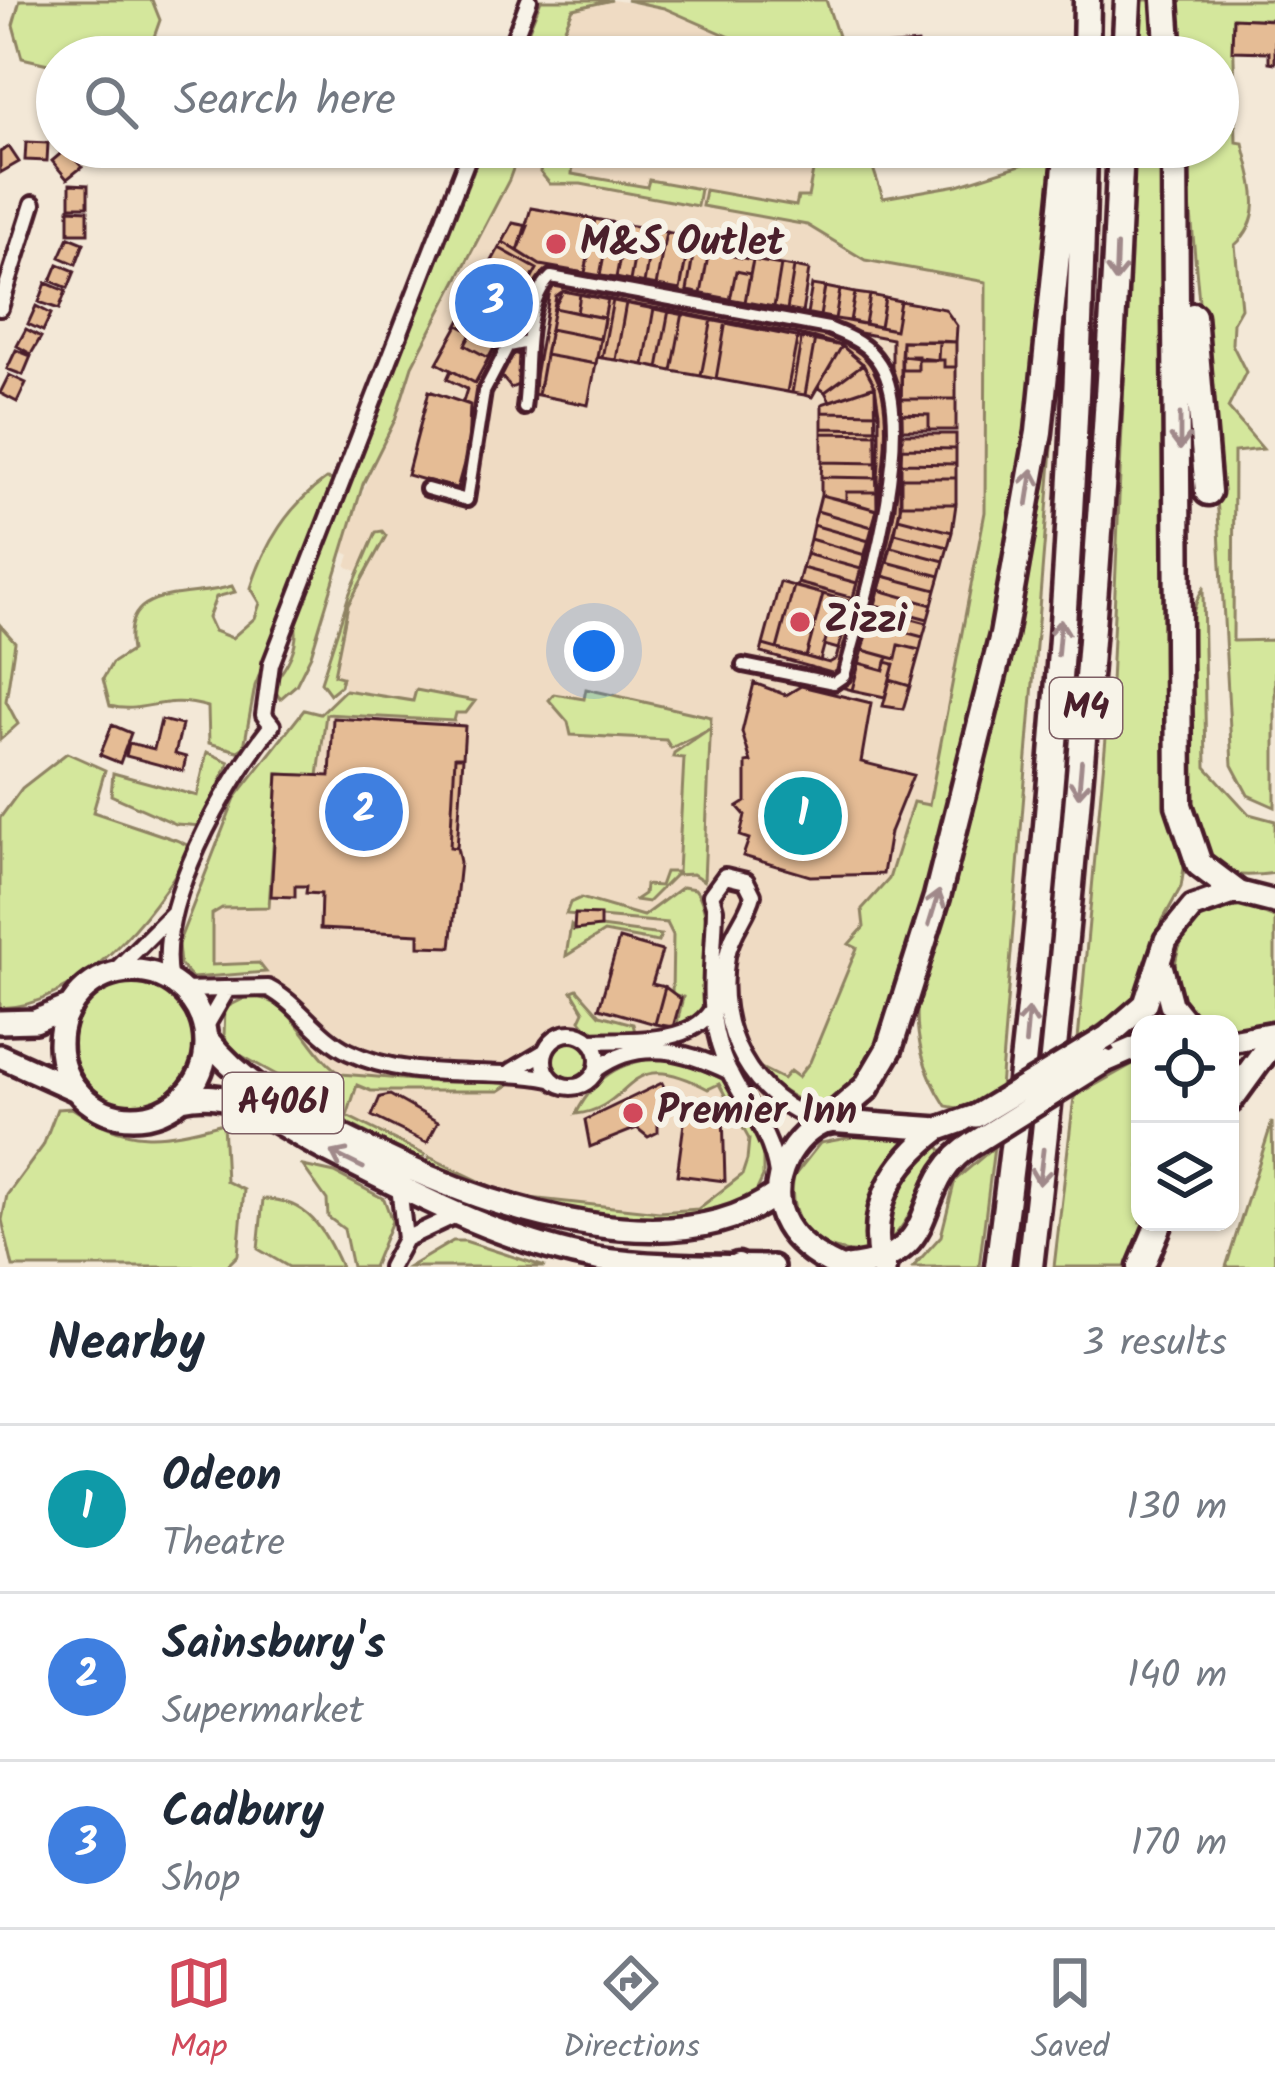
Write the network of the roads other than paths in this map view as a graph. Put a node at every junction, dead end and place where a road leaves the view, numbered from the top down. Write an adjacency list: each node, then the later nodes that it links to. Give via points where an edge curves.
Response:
1 (530, 0): 5 (street)
2 (1087, 0): 6 (highway)
3 (1128, 0): 7 (highway)
4 (1166, 0): 8 (highway)
5 (515, 36)
6 (1086, 36)
7 (1126, 36)
8 (1168, 36)
9 (464, 168): 26 (street, via 271,664 264,715 272,725 230,780)
10 (1067, 168): 50 (highway, one-way to 10, via 866,1088 889,1049 983,725 1039,432)
11 (1083, 168): 62 (highway, M4, one-way to 11, via 1024,1060 1071,491)
12 (1120, 168): 63 (highway, M4, one-way to 63, via 1096,592)
13 (1176, 168): 15 (highway)
14 (33, 203): 16 (street)
15 (1179, 206): 20 (highway); 23 (highway, one-way to 23, via 1179,805 1199,864)
16 (1, 311)
17 (528, 342): 18 (street); 19 (street, via 508,346 484,392 467,500); 21 (street, via 551,277 828,328 861,341 883,367 891,401 890,508 844,676 834,683)
18 (524, 408)
19 (427, 489)
20 (1208, 492)
21 (743, 665)
22 (1275, 884): 23 (main road)
23 (1242, 892): 24 (main road); 28 (main road, via 1210,897 1177,921)
24 (1275, 902)
25 (715, 909): 27 (street); 27 (street, via 713,886 736,876 753,896); 33 (street)
26 (174, 912): 29 (street); 30 (street)
27 (741, 915): 50 (street, via 725,972 741,1056 765,1092)
28 (1161, 962): 34 (main road); 51 (main road, bridge, via 1145,1004 1107,1037 976,1116)
29 (112, 974): 30 (main road, via 145,972); 32 (main road)
30 (176, 985): 31 (street); 36 (main road, A4061)
31 (227, 990): 36 (street); 44 (street, via 268,988 326,1038 387,1065 427,1073)
32 (71, 1006): 35 (main road, via 35,1021); 48 (main road, via 61,1053)
33 (711, 1011): 37 (street, via 679,1034); 45 (street)
34 (1180, 1015)
35 (0, 1022)
36 (206, 1034): 49 (main road, A4061, via 199,1076); 53 (main road, A4061, via 240,1073 307,1118 539,1226 608,1239 683,1238 728,1229)
37 (590, 1041): 41 (street, via 562,1034); 43 (street)
38 (1239, 1042): 39 (main road)
39 (1271, 1044): 47 (highway)
40 (1131, 1050): 57 (main road, bridge, via 946,1166 909,1244)
41 (544, 1052): 44 (street); 46 (street)
42 (0, 1057): 48 (main road, A4061)
43 (597, 1069): 45 (street, via 623,1054 675,1050); 46 (street, via 579,1086)
44 (512, 1071): 46 (street)
45 (730, 1072): 53 (street, via 767,1131)
46 (551, 1079)
47 (1239, 1088)
48 (76, 1091): 49 (main road, A4061, via 96,1108 134,1118)
49 (181, 1099): 52 (main road, A4061, one-way to 49, via 235,1097)
50 (825, 1121): 51 (main road); 53 (main road, A4061, via 791,1150)
51 (939, 1129): 57 (main road, via 890,1180 877,1220)
52 (398, 1185): 54 (main road, A4061); 56 (street)
53 (777, 1186): 61 (main road, via 793,1239)
54 (458, 1214): 56 (street); 59 (main road, A4061, via 516,1239 598,1259)
55 (1156, 1231): 64 (highway)
56 (404, 1239): 58 (street)
57 (881, 1264): 61 (main road)
58 (390, 1267)
59 (738, 1267): 60 (main road, A4061)
60 (772, 1267)
61 (843, 1267)
62 (998, 1267)
63 (1030, 1267)
64 (1141, 1267)

